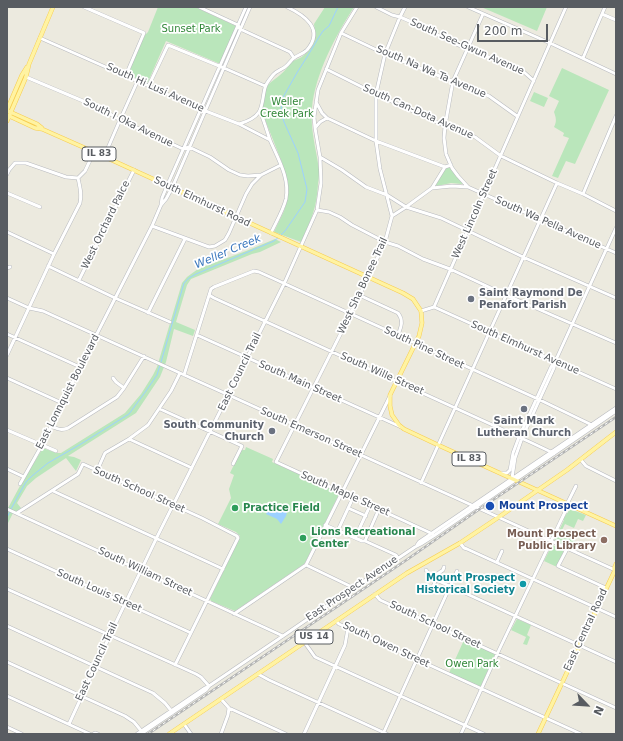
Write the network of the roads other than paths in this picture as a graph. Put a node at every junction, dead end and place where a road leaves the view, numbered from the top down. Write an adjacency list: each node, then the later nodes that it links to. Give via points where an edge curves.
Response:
1 (53, 7): 20 (main road)
2 (84, 7): 31 (street, via 144,33)
3 (199, 7): 17 (street)
4 (246, 7): 17 (street)
5 (250, 7): 18 (street)
6 (286, 7): 24 (street, via 306,19 313,32 308,50)
7 (357, 7): 19 (street, East Council Trail)
8 (376, 7): 15 (street, South See-Gwun Avenue)
9 (405, 7): 15 (street, West Sha Bonee Trail)
10 (468, 7): 13 (street)
11 (566, 7): 21 (street, West Lincoln Street)
12 (605, 7): 14 (street)
13 (483, 14): 21 (street); 22 (street)
14 (602, 14): 16 (street); 25 (street)
15 (400, 17): 22 (street, South See-Gwun Avenue); 23 (street, West Sha Bonee Trail)
16 (616, 20)
17 (238, 25): 18 (street); 27 (street)
18 (240, 29): 24 (street, via 290,52); 28 (street)
19 (341, 33): 23 (street, South Na Wa Ta Avenue); 29 (street, East Council Trail)
20 (40, 38): 26 (main road); 31 (street, South Hi Lusi Avenue)
21 (550, 43): 25 (street); 34 (street, West Lincoln Street)
22 (467, 49): 34 (street, South See-Gwun Avenue, via 518,68); 35 (street)
23 (385, 54): 35 (street, South Na Wa Ta Avenue); 38 (street, West Sha Bonee Trail)
24 (294, 58): 37 (street, via 275,73)
25 (584, 58): 30 (street)
26 (29, 64): 32 (main road); 43 (main road, via 22,75)
27 (220, 66): 28 (street); 36 (street, via 168,45); 40 (street)
28 (224, 68): 37 (street); 41 (street)
29 (326, 69): 38 (street, South Can-Dota Avenue); 39 (street, East Council Trail)
30 (616, 74)
31 (126, 75): 33 (street, South Hi Lusi Avenue)
32 (26, 77): 43 (main road); 47 (street, South I Oka Avenue, via 102,109)
33 (138, 80): 36 (street, South Hi Lusi Avenue); 47 (street)
34 (534, 80): 44 (street, West Lincoln Street)
35 (453, 81): 44 (street, South Na Wa Ta Avenue, via 489,96); 50 (street)
36 (149, 85): 40 (street, South Hi Lusi Avenue)
37 (265, 86): 42 (street)
38 (376, 94): 50 (street, South Can-Dota Avenue); 53 (street, West Sha Bonee Trail)
39 (316, 102): 46 (street); 51 (street, East Council Trail)
40 (201, 108): 41 (street, South Hi Lusi Avenue); 55 (street)
41 (206, 110): 49 (street, South Hi Lusi Avenue); 54 (street)
42 (260, 111): 49 (street, via 246,122); 52 (street)
43 (8, 113): 48 (main road); 56 (main road, South Elmhurst Road / IL 83, via 35,128)
44 (517, 116): 57 (street, West Lincoln Street)
45 (616, 116): 76 (street)
46 (327, 118): 51 (street); 53 (street)
47 (120, 120): 55 (street, South I Oka Avenue); 58 (street)
48 (7, 121)
49 (238, 124): 52 (street, South Hi Lusi Avenue)
50 (445, 126): 57 (street, South Can-Dota Avenue, via 475,138); 61 (street, via 446,154)
51 (315, 128): 59 (street, East Council Trail)
52 (270, 140): 60 (street)
53 (376, 141): 62 (street); 77 (street, West Sha Bonee Trail)
54 (189, 147): 55 (street, South I Oka Avenue); 66 (street, via 235,173); 72 (street)
55 (183, 149): 70 (street)
56 (94, 152): 58 (main road, South Elmhurst Road / IL 83); 67 (street, via 86,171)
57 (501, 156): 68 (street, South Can-Dota Avenue); 75 (street, West Lincoln Street)
58 (104, 157): 63 (main road, South Elmhurst Road / IL 83)
59 (320, 157): 77 (street, via 366,187); 82 (street, East Council Trail)
60 (281, 165): 65 (street); 91 (street, via 287,182 286,195)
61 (451, 165): 62 (street); 71 (street)
62 (445, 166): 73 (street)
63 (134, 170): 70 (main road, South Elmhurst Road / IL 83); 102 (street, West Orchard Palce)
64 (7, 174): 67 (street, via 15,163 26,163 66,177)
65 (261, 175): 66 (street); 69 (street)
66 (250, 176): 69 (street)
67 (78, 178): 96 (street, via 82,196 80,203)
68 (557, 183): 76 (street, South Can-Dota Avenue); 86 (street)
69 (252, 184): 85 (street)
70 (167, 186): 72 (main road, South Elmhurst Road / IL 83); 79 (street)
71 (468, 187): 73 (street, South Wa Pella Avenue); 75 (street, South Wa Pella Avenue)
72 (172, 188): 79 (street); 85 (main road, South Elmhurst Road / IL 83)
73 (432, 188): 81 (street)
74 (7, 193): 80 (street)
75 (484, 194): 86 (street, South Wa Pella Avenue); 89 (street, West Lincoln Street)
76 (582, 194): 83 (street, South Can-Dota Avenue)
77 (387, 195): 81 (street); 84 (street, West Sha Bonee Trail)
78 (616, 204): 83 (street)
79 (161, 205): 87 (street, East Lonnquist Boulevard)
80 (40, 207)
81 (406, 207): 84 (street); 89 (street, via 441,218)
82 (318, 210): 93 (street, via 340,216); 94 (street, East Council Trail)
83 (615, 210)
84 (392, 216): 93 (street, West Sha Bonee Trail)
85 (235, 217): 91 (main road, South Elmhurst Road / IL 83); 92 (street, via 225,240 215,246 209,247)
86 (540, 220): 95 (street, South Wa Pella Avenue); 98 (street)
87 (152, 226): 92 (street); 109 (street, East Lonnquist Boulevard)
88 (616, 228): 95 (street)
89 (467, 231): 98 (street); 100 (street, West Lincoln Street)
90 (7, 232): 96 (street)
91 (272, 234): 94 (main road, South Elmhurst Road / IL 83)
92 (185, 238): 114 (street)
93 (385, 242): 100 (street); 101 (street, West Sha Bonee Trail)
94 (301, 247): 101 (main road, South Elmhurst Road / IL 83); 103 (street, East Council Trail)
95 (606, 249): 97 (street, South Wa Pella Avenue); 104 (street)
96 (54, 254): 99 (street)
97 (616, 254)
98 (523, 257): 104 (street); 107 (street)
99 (48, 266): 102 (street); 112 (street)
100 (450, 269): 107 (street); 111 (street, West Lincoln Street)
101 (368, 277): 106 (street, West Sha Bonee Trail); 113 (main road, South Elmhurst Road / IL 83, via 406,294)
102 (79, 280): 109 (street)
103 (284, 284): 105 (street, South Pine Street, via 254,271 214,287); 115 (street, South Pine Street); 116 (street, East Council Trail)
104 (590, 286): 110 (street); 118 (street)
105 (209, 295): 116 (street, South Wille Street); 122 (street)
106 (359, 295): 115 (street, West Sha Bonee Trail); 123 (street, via 398,313 402,322)
107 (506, 295): 118 (street); 119 (street)
108 (7, 298): 112 (street, South Emerson Street)
109 (115, 298): 114 (street); 121 (street, East Lonnquist Boulevard)
110 (616, 298)
111 (434, 307): 113 (street); 119 (street, South Elmhurst Avenue)
112 (29, 308): 121 (street, South Emerson Street, via 43,311); 124 (street)
113 (421, 311): 126 (main road, via 422,327)
114 (148, 313): 117 (street)
115 (351, 314): 123 (street, South Pine Street); 127 (street, West Sha Bonee Trail)
116 (265, 321): 127 (street, South Wille Street); 130 (street, East Council Trail)
117 (170, 322)
118 (573, 324): 125 (street); 131 (street)
119 (489, 332): 131 (street, South Elmhurst Avenue); 133 (street)
120 (7, 334): 124 (street)
121 (96, 335): 129 (street, South Emerson Street); 132 (street, East Lonnquist Boulevard)
122 (197, 335): 130 (street, South Main Street); 135 (street)
123 (398, 335): 126 (street, South Pine Street)
124 (15, 338): 128 (street); 132 (street)
125 (616, 343)
126 (416, 344): 133 (street, South Pine Street); 138 (main road)
127 (332, 351): 138 (street, South Wille Street); 140 (street, West Sha Bonee Trail)
128 (7, 355)
129 (144, 356): 134 (street, South Emerson Street); 139 (street)
130 (247, 358): 140 (street, South Main Street); 142 (street, East Council Trail)
131 (555, 362): 141 (street, South Elmhurst Avenue); 144 (street)
132 (80, 367): 145 (street, East Lonnquist Boulevard)
133 (472, 370): 144 (street, South Pine Street); 146 (street)
134 (180, 373): 135 (street, South Emerson Street); 148 (street)
135 (184, 375): 142 (street, South Emerson Street)
136 (7, 378): 145 (street)
137 (113, 378): 139 (street)
138 (397, 381): 143 (main road); 146 (street, South Wille Street)
139 (124, 388): 153 (street, via 117,397 68,428 59,430)
140 (313, 388): 150 (street, South Main Street); 151 (street, West Sha Bonee Trail)
141 (616, 389)
142 (228, 395): 151 (street, South Emerson Street); 156 (street, East Council Trail)
143 (390, 395): 150 (street); 154 (main road, South Main Street / IL 83, via 392,415)
144 (538, 399): 152 (street, South Pine Street); 158 (street)
145 (62, 403): 153 (street, East Lonnquist Boulevard)
146 (455, 408): 158 (street, South Wille Street); 161 (street)
147 (616, 408): 152 (street)
148 (160, 409): 156 (street); 159 (street, via 148,425)
149 (616, 411): 152 (street)
150 (378, 418): 154 (street, South Main Street); 164 (street)
151 (295, 425): 164 (street, South Emerson Street); 166 (street, West Sha Bonee Trail)
152 (593, 425): 163 (street)
153 (51, 426): 160 (street, East Lonnquist Boulevard)
154 (404, 429): 161 (main road, South Main Street / IL 83)
155 (7, 430): 160 (street)
156 (210, 432): 167 (street, via 242,446); 168 (street, East Council Trail)
157 (615, 433): 165 (main road, US 14)
158 (521, 438): 163 (street, South Wille Street); 170 (street); 172 (street, via 513,453 510,471)
159 (129, 439): 168 (street); 171 (street, via 105,453)
160 (42, 445): 162 (street); 174 (street, East Lonnquist Boulevard)
161 (438, 445): 172 (main road, South Main Street / IL 83); 177 (street)
162 (56, 451)
163 (552, 453): 173 (street); 175 (street)
164 (360, 455): 177 (street, South Emerson Street); 182 (street)
165 (581, 460): 176 (street, via 586,466); 181 (main road, US 14)
166 (276, 462): 182 (street, South Maple Street)
167 (233, 464)
168 (192, 468): 185 (street, East Council Trail)
169 (7, 469): 174 (street)
170 (513, 470): 173 (street); 175 (street)
171 (97, 471): 180 (street, South School Street, via 83,464 78,474); 185 (street, South School Street)
172 (499, 472): 175 (main road, South Main Street / IL 83)
173 (520, 474): 175 (street)
174 (24, 477): 178 (street, East Lonnquist Boulevard)
175 (513, 479): 181 (main road, South Main Street / IL 83); 186 (street, East Prospect Avenue)
176 (616, 481)
177 (421, 483): 186 (street, South Emerson Street)
178 (20, 484)
179 (576, 486): 184 (street)
180 (53, 490): 191 (street); 198 (street)
181 (537, 490): 184 (main road, South Main Street / IL 83); 193 (main road, US 14)
182 (342, 492): 189 (street, South Maple Street); 194 (street)
183 (351, 502): 187 (street)
184 (569, 505): 195 (main road, South Main Street / IL 83); 202 (street)
185 (173, 506): 198 (street, East Council Trail); 211 (street, South School Street, via 237,536)
186 (474, 507): 193 (street, South Emerson Street); 197 (street, East Prospect Avenue)
187 (348, 508): 192 (street); 196 (street)
188 (7, 509): 191 (street, South William Street)
189 (379, 509): 197 (street, South Maple Street); 200 (street)
190 (368, 510): 192 (street)
191 (17, 513): 213 (street, South William Street)
192 (366, 516): 199 (street)
193 (498, 517): 201 (main road, US 14); 202 (street, South Emerson Street)
194 (325, 525): 196 (street); 209 (street)
195 (616, 526)
196 (338, 530): 199 (street)
197 (434, 534): 206 (street, East Prospect Avenue)
198 (157, 538): 211 (street); 213 (street, East Council Trail)
199 (355, 538): 200 (street)
200 (365, 541): 206 (street)
201 (460, 542): 207 (street, via 464,548); 223 (main road, US 14)
202 (551, 542): 204 (street, South Emerson Street); 216 (street)
203 (7, 549): 225 (street, South Louis Street)
204 (567, 549): 215 (street, South Emerson Street); 221 (street, via 558,566)
205 (502, 551): 207 (street)
206 (398, 558): 219 (street, East Prospect Avenue)
207 (497, 562): 216 (street)
208 (616, 564): 215 (main road, East Central Road)
209 (306, 565): 219 (street); 227 (street)
210 (444, 567): 217 (street, via 436,575)
211 (223, 568): 224 (street)
212 (426, 570): 217 (street)
213 (141, 571): 224 (street, South William Street); 225 (street, East Council Trail)
214 (457, 571): 218 (street)
215 (615, 572): 221 (main road, East Central Road)
216 (533, 579): 226 (street); 228 (street)
217 (436, 580): 218 (street); 220 (street, via 429,590)
218 (450, 586): 228 (street); 231 (street)
219 (354, 588): 236 (street, East Prospect Avenue)
220 (420, 588)
221 (606, 588): 226 (main road, East Central Road)
222 (7, 589): 235 (street)
223 (375, 594): 230 (main road, US 14); 231 (street, South School Street, via 380,600)
224 (207, 601): 227 (street, South William Street); 234 (street)
225 (126, 603): 234 (street, South Louis Street); 235 (street, East Council Trail)
226 (597, 608): 229 (street); 238 (main road, East Central Road)
227 (234, 614): 236 (street, South William Street)
228 (515, 616): 238 (street); 239 (street)
229 (616, 617)
230 (336, 621): 233 (street, South Owen Street); 237 (main road, US 14)
231 (433, 624): 239 (street, South School Street); 240 (street)
232 (7, 626): 244 (street)
233 (348, 628): 240 (street, South Owen Street); 245 (street, via 346,642)
234 (191, 633): 243 (street)
235 (110, 636): 243 (street); 244 (street, East Council Trail)
236 (283, 636): 248 (street, East Prospect Avenue)
237 (305, 643): 245 (street, via 315,657); 246 (main road, US 14)
238 (579, 645): 242 (street); 247 (main road, East Central Road)
239 (498, 654): 247 (street, South School Street); 249 (street)
240 (417, 660): 249 (street, South Owen Street); 252 (street)
241 (7, 662): 251 (street)
242 (616, 662)
243 (175, 665): 248 (street, via 201,677)
244 (95, 666): 251 (street, East Council Trail); 257 (street, via 153,693)
245 (335, 666): 252 (street); 254 (street)
246 (258, 674): 253 (main road, US 14); 254 (street)
247 (562, 682): 256 (street, South School Street); 258 (main road, East Central Road)
248 (209, 686): 257 (street, East Prospect Avenue)
249 (482, 689): 258 (street, South Owen Street); 261 (street)
250 (7, 696): 259 (street)
251 (82, 696): 259 (street, East Council Trail); 263 (street, via 131,719)
252 (401, 696): 261 (street); 274 (street)
253 (221, 699): 255 (street); 260 (main road, US 14)
254 (318, 703): 273 (street); 274 (street)
255 (229, 708): 271 (street); 272 (street)
256 (616, 708)
257 (172, 712): 263 (street, East Prospect Avenue)
258 (545, 718): 277 (main road, East Central Road); 278 (street, South Owen Street)
259 (68, 724): 265 (street)
260 (184, 724): 269 (main road, US 14); 270 (street)
261 (465, 725): 275 (street); 276 (street)
262 (7, 727): 264 (street)
263 (142, 732): 268 (street, East Prospect Avenue)
264 (22, 734)
265 (90, 734)
266 (93, 734): 267 (street)
267 (98, 734)
268 (136, 734)
269 (169, 734)
270 (191, 734)
271 (221, 734)
272 (286, 734)
273 (304, 734)
274 (385, 734)
275 (461, 734)
276 (484, 734)
277 (538, 734)
278 (581, 734)

